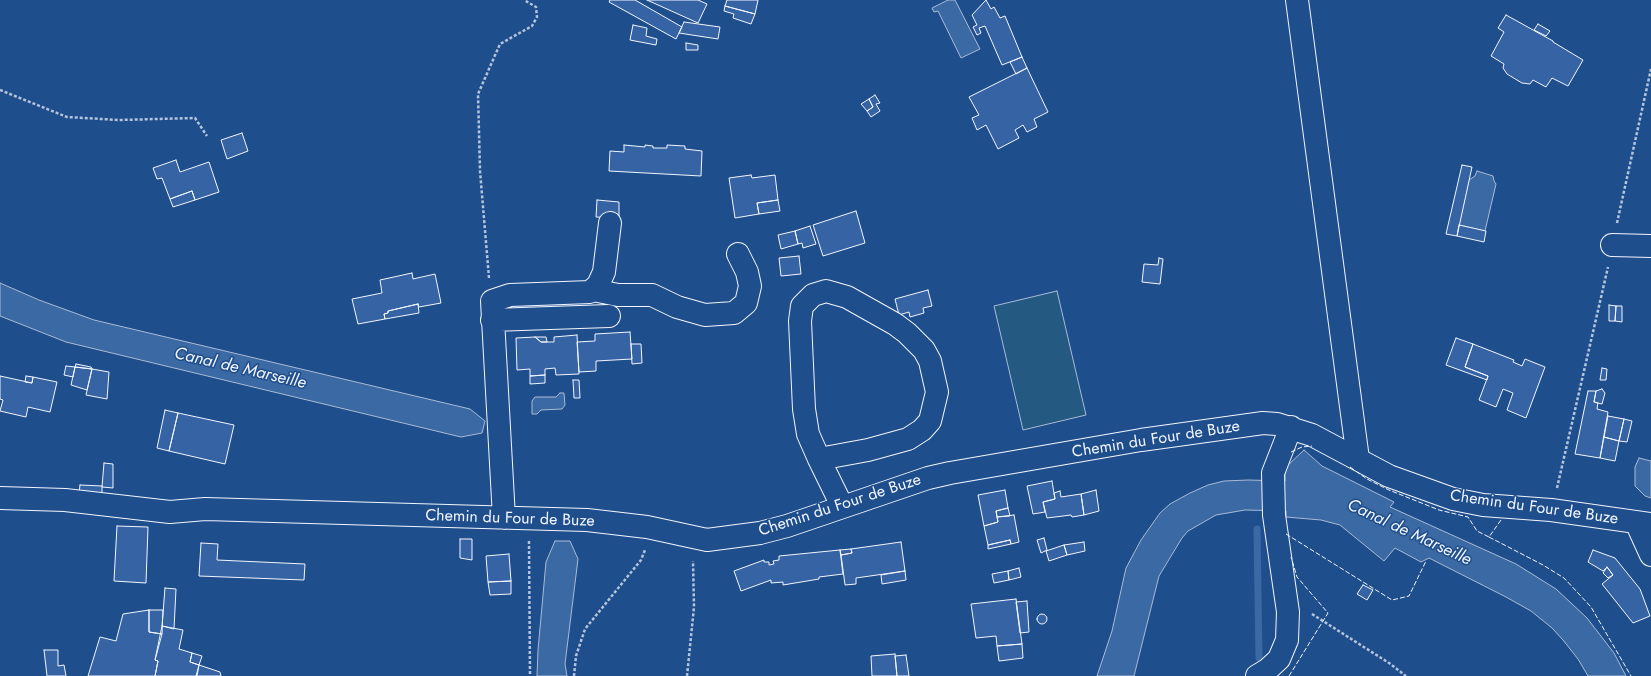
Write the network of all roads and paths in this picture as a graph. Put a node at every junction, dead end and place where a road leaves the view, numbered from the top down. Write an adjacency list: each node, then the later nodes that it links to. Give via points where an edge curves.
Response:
1 (524, 0): 11 (path, via 536,7 537,17 532,26 500,44 478,94 480,171)
2 (1297, 0): 15 (street)
3 (1651, 69): 7 (path)
4 (0, 90): 5 (path, via 67,117 119,120 195,118)
5 (208, 136)
6 (610, 223): 10 (street, via 604,272)
7 (1612, 245): 8 (street); 18 (path, via 1590,350)
8 (1651, 246)
9 (738, 254): 10 (street, via 747,272 750,286 746,303 734,312 704,315 677,307 652,295 618,295)
10 (593, 290): 11 (street, via 583,293 510,295)
11 (492, 310): 12 (street); 19 (street)
12 (609, 316)
13 (1290, 427): 15 (street, Chemin du Four de Buze, via 1312,435); 17 (street, Chemin du Four de Buze, via 1263,423 1141,440 950,473); 25 (street, via 1274,473 1274,515)
14 (819, 459): 14 (street, via 805,425 800,321 802,306 813,295 826,291 847,297 907,333 927,355 937,392 930,420 922,430 912,436 868,450); 17 (street)
15 (1358, 459): 18 (street, Chemin du Four de Buze, via 1389,476 1453,500)
16 (0, 498): 19 (street, Chemin du Four de Buze, via 65,500 170,512 205,509)
17 (842, 506): 23 (street, Chemin du Four de Buze, via 760,533 707,540)
18 (1551, 510): 21 (street, Chemin du Four de Buze)
19 (504, 518): 20 (street, Chemin du Four de Buze)
20 (529, 518): 22 (street, Chemin du Four de Buze, via 587,520); 26 (path)
21 (1644, 523): 24 (street)
22 (654, 529): 23 (street, Chemin du Four de Buze); 27 (path, via 641,560 585,629 576,656)
23 (692, 537): 28 (path, via 694,607)
24 (1651, 555)
25 (1286, 599): 29 (street, via 1288,626 1284,649 1279,659); 30 (path)
26 (530, 676)
27 (574, 676)
28 (688, 676)
29 (1257, 676)
30 (1406, 676)

